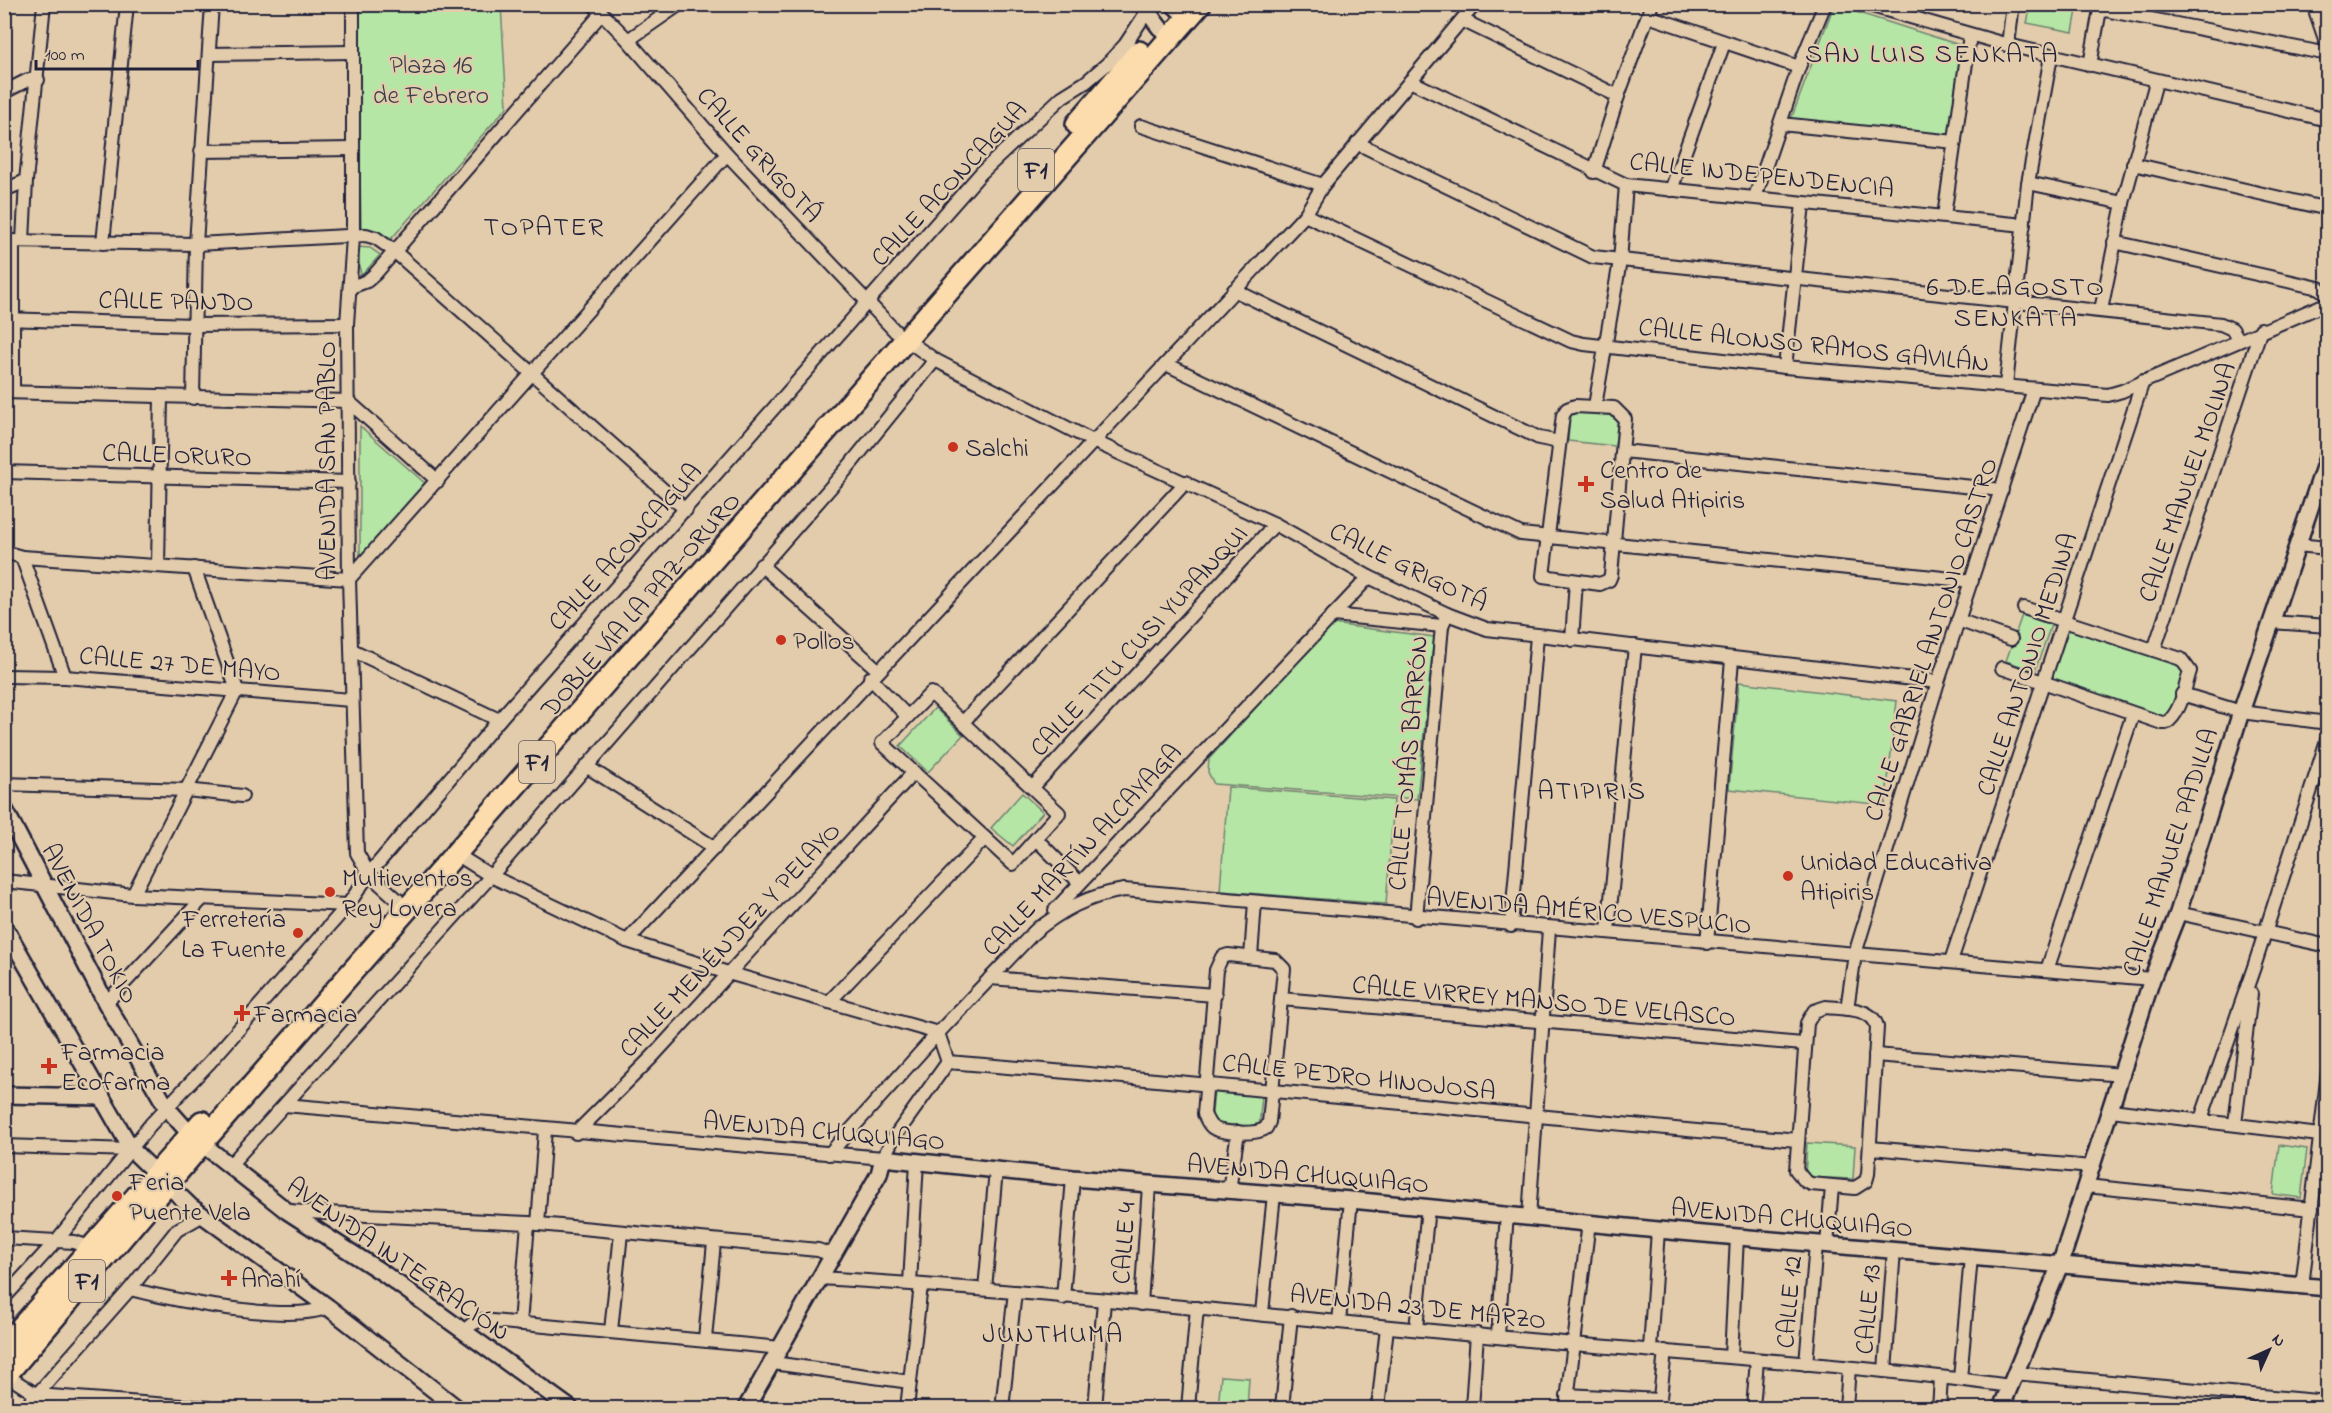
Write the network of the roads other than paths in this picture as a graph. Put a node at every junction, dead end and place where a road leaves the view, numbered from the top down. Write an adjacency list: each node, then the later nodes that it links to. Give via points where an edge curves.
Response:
1 (44, 4): 29 (street)
2 (128, 4): 60 (street)
3 (212, 4): 24 (street)
4 (353, 4): 23 (street, AVENIDA SAN PABLO)
5 (680, 4): 19 (street)
6 (1475, 4): 16 (street)
7 (1825, 4): 28 (street)
8 (1865, 4): 18 (street)
9 (2013, 4): 21 (street)
10 (2313, 4): 22 (street)
11 (1147, 6): 17 (street); 69 (street, CALLE ACONCAGUA, via 1119,51 1086,82 1062,97 981,173)
12 (2101, 7): 25 (street); 27 (street)
13 (1184, 8): 17 (highway, DOBLE VÍA LA PAZ-ORURO / F1); 76 (highway, DOBLE VÍA LA PAZ-ORURO / F1)
14 (597, 9): 19 (street, CALLE GRIGOTÁ); 62 (street)
15 (1650, 10): 20 (street); 33 (street)
16 (1462, 20): 30 (street); 33 (street)
17 (1160, 28): 76 (highway, DOBLE VÍA LA PAZ-ORURO / F1)
18 (1970, 35): 21 (street); 37 (street)
19 (628, 40): 41 (street, CALLE GRIGOTÁ)
20 (1724, 43): 28 (street); 49 (street)
21 (2008, 45): 26 (street)
22 (2328, 48)
23 (353, 52): 24 (street); 39 (street, AVENIDA SAN PABLO)
24 (209, 54): 40 (street)
25 (2328, 54)
26 (2051, 56): 27 (street); 45 (street)
27 (2090, 65): 31 (street)
28 (1799, 68): 35 (street)
29 (38, 80): 32 (street, via 28,80); 44 (street)
30 (1410, 81): 38 (street); 43 (street, CALLE INDEPENDENCIA)
31 (2156, 82): 34 (street); 42 (street)
32 (4, 92)
33 (1618, 96): 43 (street)
34 (2328, 120)
35 (1780, 124): 37 (street); 50 (street)
36 (1141, 126): 46 (street)
37 (1955, 142): 55 (street)
38 (1358, 143): 46 (street); 63 (street, via 1593,257)
39 (352, 149): 40 (street); 57 (street, AVENIDA SAN PABLO)
40 (201, 151): 61 (street)
41 (727, 154): 69 (street, CALLE GRIGOTÁ); 82 (street)
42 (2133, 164): 51 (street); 53 (street)
43 (1594, 172): 47 (street, CALLE INDEPENDENCIA)
44 (26, 181): 48 (street); 58 (street)
45 (2028, 183): 51 (street); 56 (street)
46 (1323, 185): 54 (street)
47 (1626, 185): 49 (street, CALLE INDEPENDENCIA); 63 (street)
48 (4, 190)
49 (1671, 190): 50 (street, CALLE INDEPENDENCIA)
50 (1755, 197): 52 (street, CALLE INDEPENDENCIA)
51 (2123, 203): 59 (street)
52 (1803, 204): 55 (street, CALLE INDEPENDENCIA); 64 (street)
53 (2328, 209)
54 (1305, 215): 66 (street); 78 (street, CALLE ALONSO RAMOS GAVILÁN, via 1571,341)
55 (1944, 216): 56 (street, CALLE INDEPENDENCIA)
56 (2024, 225): 68 (street)
57 (353, 237): 61 (street); 62 (street, via 376,238); 65 (street, AVENIDA SAN PABLO)
58 (14, 241): 60 (street); 72 (street)
59 (2114, 242): 67 (street, via 2319,288); 71 (street)
60 (103, 243): 61 (street)
61 (196, 244): 74 (street)
62 (394, 252): 65 (street, via 367,281); 82 (street)
63 (1620, 261): 64 (street); 78 (street)
64 (1796, 280): 68 (street); 81 (street)
65 (351, 287): 73 (street, AVENIDA SAN PABLO)
66 (1234, 290): 80 (street); 92 (street, via 1539,438)
67 (2328, 295)
68 (2016, 302): 71 (street); 84 (street)
69 (866, 303): 76 (street, CALLE GRIGOTÁ); 101 (street, CALLE ACONCAGUA)
70 (2328, 303): 75 (street, CALLE ALONSO RAMOS GAVILÁN)
71 (2101, 310): 77 (street, via 2221,324 2232,329)
72 (9, 319): 74 (street, CALLE PANDO); 86 (street)
73 (347, 324): 74 (street, CALLE PANDO); 89 (street, AVENIDA SAN PABLO)
74 (193, 325): 88 (street)
75 (2261, 329): 77 (street, CALLE ALONSO RAMOS GAVILÁN); 128 (street, CALLE MANUEL MOLINA)
76 (902, 336): 79 (street, CALLE GRIGOTÁ); 156 (highway, DOBLE VÍA LA PAZ-ORURO / F1); 164 (highway, DOBLE VÍA LA PAZ-ORURO / F1)
77 (2239, 340): 83 (street, CALLE ALONSO RAMOS GAVILÁN)
78 (1607, 346): 81 (street, CALLE ALONSO RAMOS GAVILÁN); 90 (street)
79 (935, 360): 91 (street, CALLE GRIGOTÁ); 110 (street)
80 (1166, 364): 91 (street); 103 (street, via 1521,534)
81 (1785, 367): 84 (street, CALLE ALONSO RAMOS GAVILÁN)
82 (532, 375): 97 (street); 101 (street)
83 (2143, 381): 85 (street, CALLE ALONSO RAMOS GAVILÁN, via 2108,395); 120 (street, CALLE ANTONIO MEDINA)
84 (2006, 385): 85 (street, CALLE ALONSO RAMOS GAVILÁN)
85 (2034, 389): 100 (street, CALLE GABRIEL ANTONIO CASTRO)
86 (9, 392): 87 (street)
87 (161, 397): 88 (street); 96 (street)
88 (192, 398): 89 (street)
89 (348, 401): 97 (street); 98 (street, AVENIDA SAN PABLO)
90 (1595, 406): 92 (street, via 1567,410); 93 (street, via 1614,408 1623,414)
91 (1095, 442): 99 (street, CALLE GRIGOTÁ); 131 (street)
92 (1559, 442): 103 (street)
93 (1623, 450): 100 (street); 104 (street)
94 (2327, 460): 105 (street, CALLE MANUEL PADILLA)
95 (4, 472): 96 (street, CALLE ORURO)
96 (158, 477): 98 (street, CALLE ORURO); 109 (street)
97 (438, 480): 113 (street)
98 (349, 482): 113 (street, AVENIDA SAN PABLO)
99 (1186, 482): 102 (street, CALLE GRIGOTÁ); 143 (street)
100 (2002, 490): 115 (street, CALLE GABRIEL ANTONIO CASTRO)
101 (686, 510): 142 (street, CALLE ACONCAGUA)
102 (1275, 524): 112 (street, CALLE GRIGOTÁ); 149 (street, CALLE TITU CUSI YUPANQUI)
103 (1547, 536): 104 (street); 114 (street, via 1543,576)
104 (1616, 543): 114 (street, via 1609,580 1600,584); 115 (street)
105 (2297, 546): 106 (street); 121 (street, CALLE MANUEL PADILLA)
106 (2328, 548)
107 (4, 552): 108 (street)
108 (22, 556): 109 (street); 133 (street)
109 (158, 566): 111 (street)
110 (762, 566): 131 (street); 146 (street)
111 (194, 568): 113 (street); 136 (street)
112 (1369, 578): 117 (street, CALLE MARTÍN ALCAYAGA); 118 (street, CALLE GRIGOTÁ)
113 (349, 579): 127 (street, AVENIDA SAN PABLO)
114 (1576, 580): 125 (street)
115 (1972, 581): 119 (street, CALLE GABRIEL ANTONIO CASTRO)
116 (2024, 608): 120 (street)
117 (1333, 615): 118 (street); 160 (street, CALLE MARTÍN ALCAYAGA)
118 (1444, 620): 123 (street, CALLE GRIGOTÁ); 168 (street, CALLE TOMÁS BARRÓN)
119 (1958, 620): 124 (street); 134 (street, CALLE GABRIEL ANTONIO CASTRO)
120 (2063, 620): 128 (street); 135 (street, CALLE ANTONIO MEDINA)
121 (2271, 622): 122 (street); 139 (street, CALLE MANUEL PADILLA)
122 (2328, 626)
123 (1537, 636): 125 (street, CALLE GRIGOTÁ); 170 (street)
124 (2012, 639)
125 (1572, 640): 126 (street, CALLE GRIGOTÁ)
126 (1635, 646): 129 (street, CALLE GRIGOTÁ); 172 (street)
127 (352, 650): 138 (street, AVENIDA SAN PABLO); 142 (street)
128 (2154, 650): 137 (street, via 2188,665 2190,671)
129 (1732, 660): 134 (street, CALLE GRIGOTÁ); 176 (street)
130 (2002, 669): 135 (street)
131 (874, 674): 141 (street); 155 (street)
132 (4, 676): 133 (street, CALLE 27 DE MAYO)
133 (65, 677): 136 (street, CALLE 27 DE MAYO)
134 (1938, 682): 178 (street, CALLE GABRIEL ANTONIO CASTRO)
135 (2043, 685): 140 (street); 180 (street, CALLE ANTONIO MEDINA)
136 (237, 690): 138 (street, CALLE 27 DE MAYO); 150 (street)
137 (2182, 694): 139 (street); 140 (street, via 2174,716 2166,723)
138 (351, 700): 157 (street, AVENIDA SAN PABLO, via 357,853)
139 (2241, 712): 144 (street); 167 (street, CALLE MANUEL PADILLA)
140 (2133, 714): 182 (street)
141 (908, 716): 143 (street, via 932,693); 147 (street, via 882,743)
142 (499, 720): 157 (street, CALLE ACONCAGUA)
143 (963, 721): 149 (street)
144 (2328, 723)
145 (2328, 737): 173 (street)
146 (586, 766): 155 (street); 158 (street)
147 (914, 772): 153 (street); 183 (street, CALLE MENÉNDEZ Y PELAYO)
148 (4, 784): 150 (street)
149 (1033, 787): 154 (street, via 1059,813)
150 (186, 790): 151 (street); 162 (street)
151 (242, 796)
152 (4, 808): 161 (street, AVENIDA TOKIO)
153 (985, 838): 154 (street, via 1013,864); 188 (street)
154 (1037, 840): 160 (street)
155 (715, 848): 175 (street)
156 (456, 854): 158 (street); 212 (highway, DOBLE VÍA LA PAZ-ORURO / F1)
157 (369, 874): 164 (street, AVENIDA SAN PABLO); 166 (street, CALLE ACONCAGUA)
158 (491, 876): 175 (street); 202 (street)
159 (4, 881): 161 (street)
160 (1080, 883): 174 (street, CALLE MARTÍN ALCAYAGA)
161 (42, 885): 162 (street); 189 (street, AVENIDA TOKIO)
162 (133, 895): 163 (street)
163 (203, 898): 166 (street); 189 (street)
164 (398, 900): 212 (highway, DOBLE VÍA LA PAZ-ORURO / F1)
165 (1256, 902): 168 (street, AVENIDA AMÉRICO VESPUCIO); 174 (street, AVENIDA AMÉRICO VESPUCIO, via 1124,890 1097,894 1074,904); 179 (street)
166 (348, 905): 203 (street, CALLE ACONCAGUA)
167 (2178, 913): 173 (street); 185 (street, CALLE MANUEL PADILLA)
168 (1416, 918): 170 (street, AVENIDA AMÉRICO VESPUCIO)
169 (4, 926): 201 (street)
170 (1511, 926): 171 (street, AVENIDA AMÉRICO VESPUCIO)
171 (1549, 929): 172 (street, AVENIDA AMÉRICO VESPUCIO); 191 (street)
172 (1608, 931): 176 (street, AVENIDA AMÉRICO VESPUCIO)
173 (2265, 932): 177 (street); 181 (street)
174 (1033, 933): 184 (street, CALLE MARTÍN ALCAYAGA)
175 (627, 941): 183 (street)
176 (1707, 943): 178 (street, AVENIDA AMÉRICO VESPUCIO)
177 (2328, 946)
178 (1855, 954): 180 (street, AVENIDA AMÉRICO VESPUCIO); 190 (street, CALLE GABRIEL ANTONIO CASTRO)
179 (1251, 957): 186 (street, via 1222,957 1216,970); 187 (street, via 1281,964)
180 (1952, 961): 182 (street, AVENIDA AMÉRICO VESPUCIO)
181 (2254, 968): 206 (street); 207 (street)
182 (2047, 970): 185 (street, AVENIDA AMÉRICO VESPUCIO)
183 (728, 973): 188 (street); 210 (street, CALLE MENÉNDEZ Y PELAYO)
184 (990, 978): 186 (street); 192 (street, CALLE MARTÍN ALCAYAGA)
185 (2152, 979): 197 (street, CALLE MANUEL PADILLA)
186 (1215, 995): 198 (street)
187 (1281, 999): 191 (street, CALLE VIRREY MANSO DE VELASCO); 199 (street)
188 (829, 1002): 192 (street)
189 (106, 1003): 203 (street, AVENIDA TOKIO)
190 (1847, 1009): 193 (street, via 1826,1007 1814,1011); 194 (street, via 1869,1014 1876,1021)
191 (1542, 1023): 193 (street, CALLE VIRREY MANSO DE VELASCO); 205 (street)
192 (938, 1033): 195 (street); 217 (street, CALLE MARTÍN ALCAYAGA)
193 (1803, 1044): 213 (street)
194 (1875, 1055): 197 (street); 215 (street)
195 (948, 1062): 198 (street, CALLE PEDRO HINOJOSA); 218 (street)
196 (2328, 1072): 211 (street)
197 (2123, 1075): 204 (street, CALLE MANUEL PADILLA)
198 (1207, 1083): 199 (street, CALLE PEDRO HINOJOSA); 209 (street, via 1207,1121 1218,1130)
199 (1273, 1090): 205 (street, CALLE PEDRO HINOJOSA); 209 (street, via 1266,1128)
200 (4, 1095): 201 (street)
201 (102, 1097): 216 (street)
202 (285, 1105): 208 (street, AVENIDA CHUQUIAGO); 220 (street)
203 (167, 1108): 212 (street, AVENIDA TOKIO); 216 (street, CALLE ACONCAGUA)
204 (2111, 1110): 206 (street); 221 (street, CALLE MANUEL PADILLA)
205 (1536, 1117): 213 (street, CALLE PEDRO HINOJOSA); 237 (street)
206 (2201, 1119): 207 (street)
207 (2235, 1123): 211 (street)
208 (545, 1131): 210 (street, AVENIDA CHUQUIAGO); 239 (street)
209 (1238, 1132): 228 (street)
210 (576, 1133): 217 (street, AVENIDA CHUQUIAGO)
211 (2323, 1135): 232 (street)
212 (196, 1139): 220 (street, AVENIDA INTEGRACIÓN); 224 (highway, DOBLE VÍA LA PAZ-ORURO / F1)
213 (1797, 1140): 227 (street, via 1800,1177 1812,1184)
214 (4, 1146): 216 (street)
215 (1870, 1148): 221 (street); 227 (street, via 1866,1181 1855,1188)
216 (132, 1150): 224 (street); 244 (street, CALLE ACONCAGUA)
217 (829, 1154): 218 (street, AVENIDA CHUQUIAGO)
218 (883, 1158): 219 (street, AVENIDA CHUQUIAGO); 249 (street, via 879,1174)
219 (918, 1162): 222 (street, AVENIDA CHUQUIAGO); 253 (street)
220 (230, 1165): 234 (street, AVENIDA INTEGRACIÓN)
221 (2092, 1167): 226 (street, CALLE MANUEL PADILLA)
222 (996, 1170): 223 (street, AVENIDA CHUQUIAGO); 257 (street)
223 (1073, 1178): 225 (street, AVENIDA CHUQUIAGO); 260 (street)
224 (162, 1179): 236 (street); 247 (highway, DOBLE VÍA LA PAZ-ORURO / F1); 287 (highway, DOBLE VÍA LA PAZ-ORURO / F1)
225 (1149, 1185): 228 (street, AVENIDA CHUQUIAGO); 262 (street, CALLE 4)
226 (2086, 1186): 232 (street); 251 (street, CALLE MANUEL PADILLA)
227 (1832, 1187): 246 (street, CALLE 12)
228 (1229, 1190): 229 (street, AVENIDA CHUQUIAGO)
229 (1274, 1194): 230 (street, AVENIDA CHUQUIAGO); 265 (street)
230 (1351, 1200): 233 (street, AVENIDA CHUQUIAGO); 267 (street)
231 (2328, 1202): 232 (street)
232 (2313, 1205): 254 (street)
233 (1428, 1207): 235 (street, AVENIDA CHUQUIAGO); 270 (street)
234 (287, 1211): 239 (street); 271 (street, AVENIDA INTEGRACIÓN)
235 (1507, 1214): 237 (street, AVENIDA CHUQUIAGO); 274 (street)
236 (203, 1215): 256 (street, via 177,1230); 263 (street)
237 (1529, 1217): 238 (street, AVENIDA CHUQUIAGO)
238 (1589, 1222): 240 (street, AVENIDA CHUQUIAGO); 276 (street)
239 (533, 1224): 241 (street); 268 (street)
240 (1658, 1230): 242 (street, AVENIDA CHUQUIAGO); 279 (street)
241 (621, 1233): 245 (street); 272 (street)
242 (1737, 1237): 246 (street, AVENIDA CHUQUIAGO); 281 (street)
243 (4, 1238): 244 (street)
244 (57, 1240): 247 (street); 259 (street, CALLE ACONCAGUA)
245 (714, 1242): 249 (street, via 818,1250); 275 (street)
246 (1822, 1244): 248 (street, AVENIDA CHUQUIAGO); 284 (street, CALLE 12)
247 (93, 1248): 277 (highway, DOBLE VÍA LA PAZ-ORURO / F1)
248 (1894, 1250): 250 (street, AVENIDA CHUQUIAGO); 286 (street, CALLE 13)
249 (832, 1255): 252 (street)
250 (1971, 1257): 251 (street, AVENIDA CHUQUIAGO); 289 (street)
251 (2060, 1265): 254 (street, AVENIDA CHUQUIAGO); 290 (street, CALLE MANUEL PADILLA)
252 (820, 1278): 253 (street, AVENIDA 23 DE MARZO); 278 (street)
253 (916, 1284): 257 (street, AVENIDA 23 DE MARZO); 291 (street)
254 (2302, 1286): 255 (street, AVENIDA CHUQUIAGO)
255 (2328, 1288)
256 (130, 1289): 263 (street, via 218,1306 291,1313 314,1313); 292 (street)
257 (985, 1289): 258 (street, AVENIDA 23 DE MARZO)
258 (1015, 1292): 260 (street, AVENIDA 23 DE MARZO); 303 (street)
259 (4, 1298)
260 (1063, 1298): 261 (street, AVENIDA 23 DE MARZO)
261 (1104, 1301): 262 (street, AVENIDA 23 DE MARZO); 304 (street)
262 (1141, 1304): 264 (street, AVENIDA 23 DE MARZO)
263 (328, 1307): 299 (street)
264 (1197, 1308): 265 (street, AVENIDA 23 DE MARZO); 305 (street)
265 (1262, 1313): 266 (street, AVENIDA 23 DE MARZO)
266 (1291, 1316): 267 (street, AVENIDA 23 DE MARZO); 306 (street)
267 (1339, 1322): 269 (street, AVENIDA 23 DE MARZO)
268 (520, 1324): 271 (street, via 482,1320); 272 (street)
269 (1387, 1327): 270 (street, AVENIDA 23 DE MARZO); 307 (street)
270 (1416, 1329): 273 (street, AVENIDA 23 DE MARZO)
271 (464, 1331): 300 (street, AVENIDA INTEGRACIÓN)
272 (611, 1331): 275 (street)
273 (1477, 1334): 274 (street, AVENIDA 23 DE MARZO); 308 (street)
274 (1498, 1335): 276 (street, AVENIDA 23 DE MARZO)
275 (705, 1339): 278 (street)
276 (1573, 1344): 279 (street, AVENIDA 23 DE MARZO); 293 (street)
277 (4, 1347)
278 (781, 1348): 283 (street)
279 (1650, 1349): 280 (street, AVENIDA 23 DE MARZO)
280 (1665, 1351): 281 (street, AVENIDA 23 DE MARZO); 295 (street)
281 (1731, 1357): 282 (street, AVENIDA 23 DE MARZO)
282 (1758, 1360): 284 (street, AVENIDA 23 DE MARZO); 310 (street)
283 (773, 1363): 291 (street); 301 (street)
284 (1806, 1364): 285 (street, AVENIDA 23 DE MARZO)
285 (1849, 1368): 286 (street, AVENIDA 23 DE MARZO); 311 (street)
286 (1885, 1371): 288 (street, AVENIDA 23 DE MARZO)
287 (5, 1376): 292 (street)
288 (1941, 1379): 289 (street, AVENIDA 23 DE MARZO); 312 (street)
289 (1960, 1379): 290 (street, AVENIDA 23 DE MARZO)
290 (2012, 1380): 296 (street, AVENIDA 23 DE MARZO); 313 (street, CALLE MANUEL PADILLA)
291 (910, 1382): 302 (street)
292 (37, 1395): 297 (street); 298 (street)
293 (1567, 1395): 295 (street); 309 (street)
294 (2328, 1402): 296 (street, AVENIDA 23 DE MARZO)
295 (1659, 1404)
296 (2293, 1404)
297 (25, 1408)
298 (208, 1408)
299 (457, 1408)
300 (570, 1408)
301 (746, 1408)
302 (908, 1408)
303 (1002, 1408)
304 (1095, 1408)
305 (1188, 1408)
306 (1282, 1408)
307 (1378, 1408)
308 (1472, 1408)
309 (1566, 1408)
310 (1754, 1408)
311 (1846, 1408)
312 (1939, 1408)
313 (2001, 1408)

